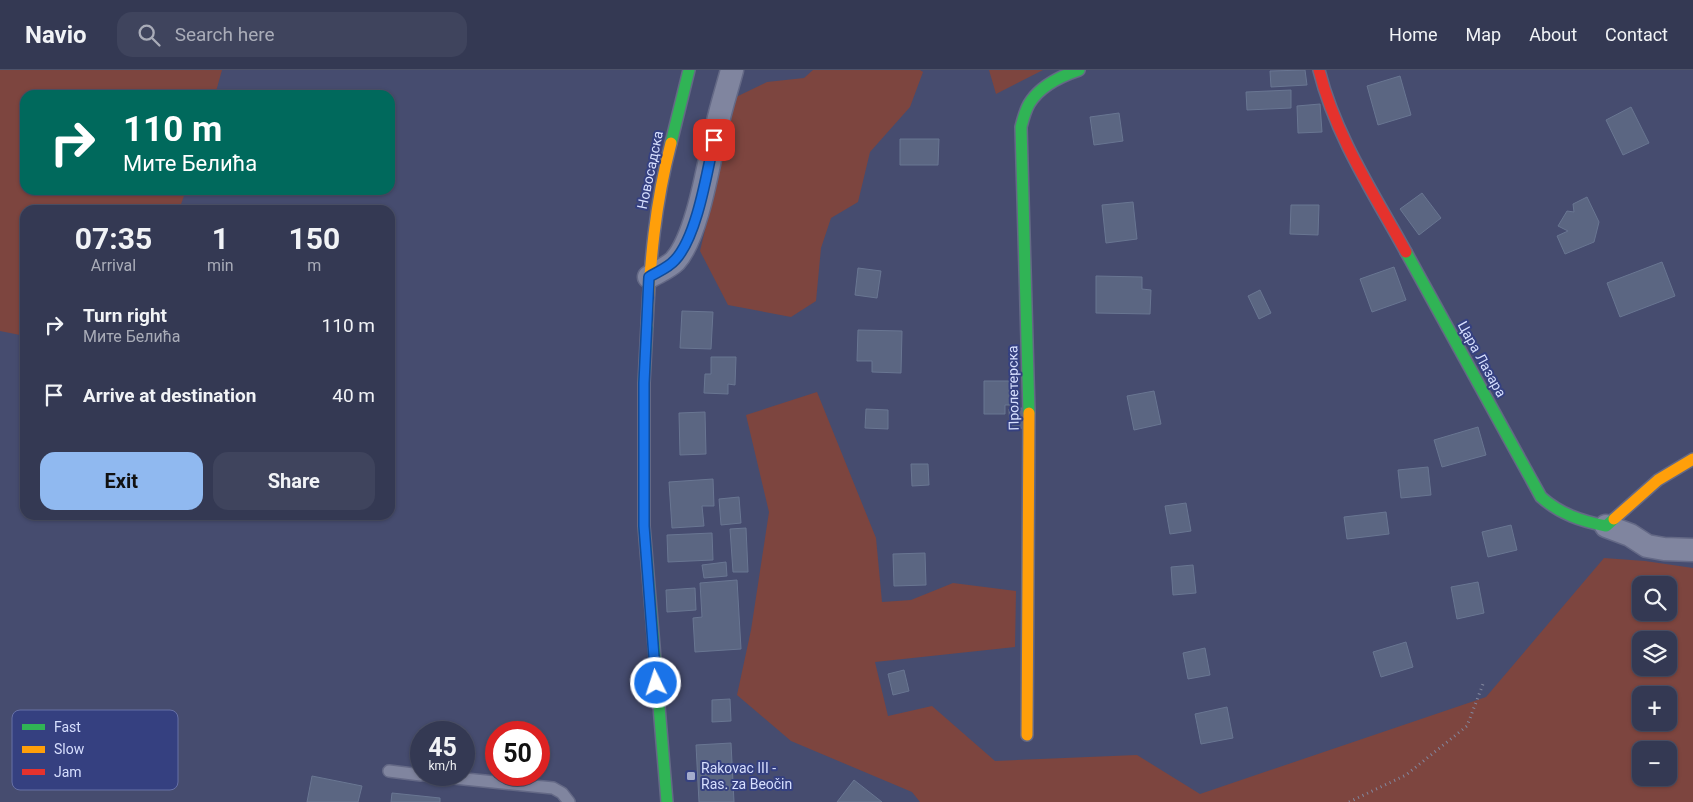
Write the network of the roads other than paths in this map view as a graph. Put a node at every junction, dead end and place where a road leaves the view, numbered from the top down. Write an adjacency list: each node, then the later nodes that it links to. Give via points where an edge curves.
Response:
1 (689, 70): 5 (street, Новосадска, via 663,174)
2 (732, 70): 5 (street, via 691,230 674,261)
3 (1079, 70): 9 (street, Пролетерска, via 1046,86 1028,104 1021,128 1029,392)
4 (1319, 70): 7 (street, Цара Лазара, via 1325,94 1354,158 1541,496 1563,514)
5 (649, 277): 14 (street, Новосадска, via 644,383 644,526)
6 (1693, 459): 7 (street, via 1679,465)
7 (1606, 526): 8 (street, via 1647,546)
8 (1693, 550)
9 (1027, 735)
10 (389, 772): 11 (lane)
11 (410, 774)
12 (475, 780): 13 (lane, via 553,788)
13 (569, 802)
14 (668, 802)

